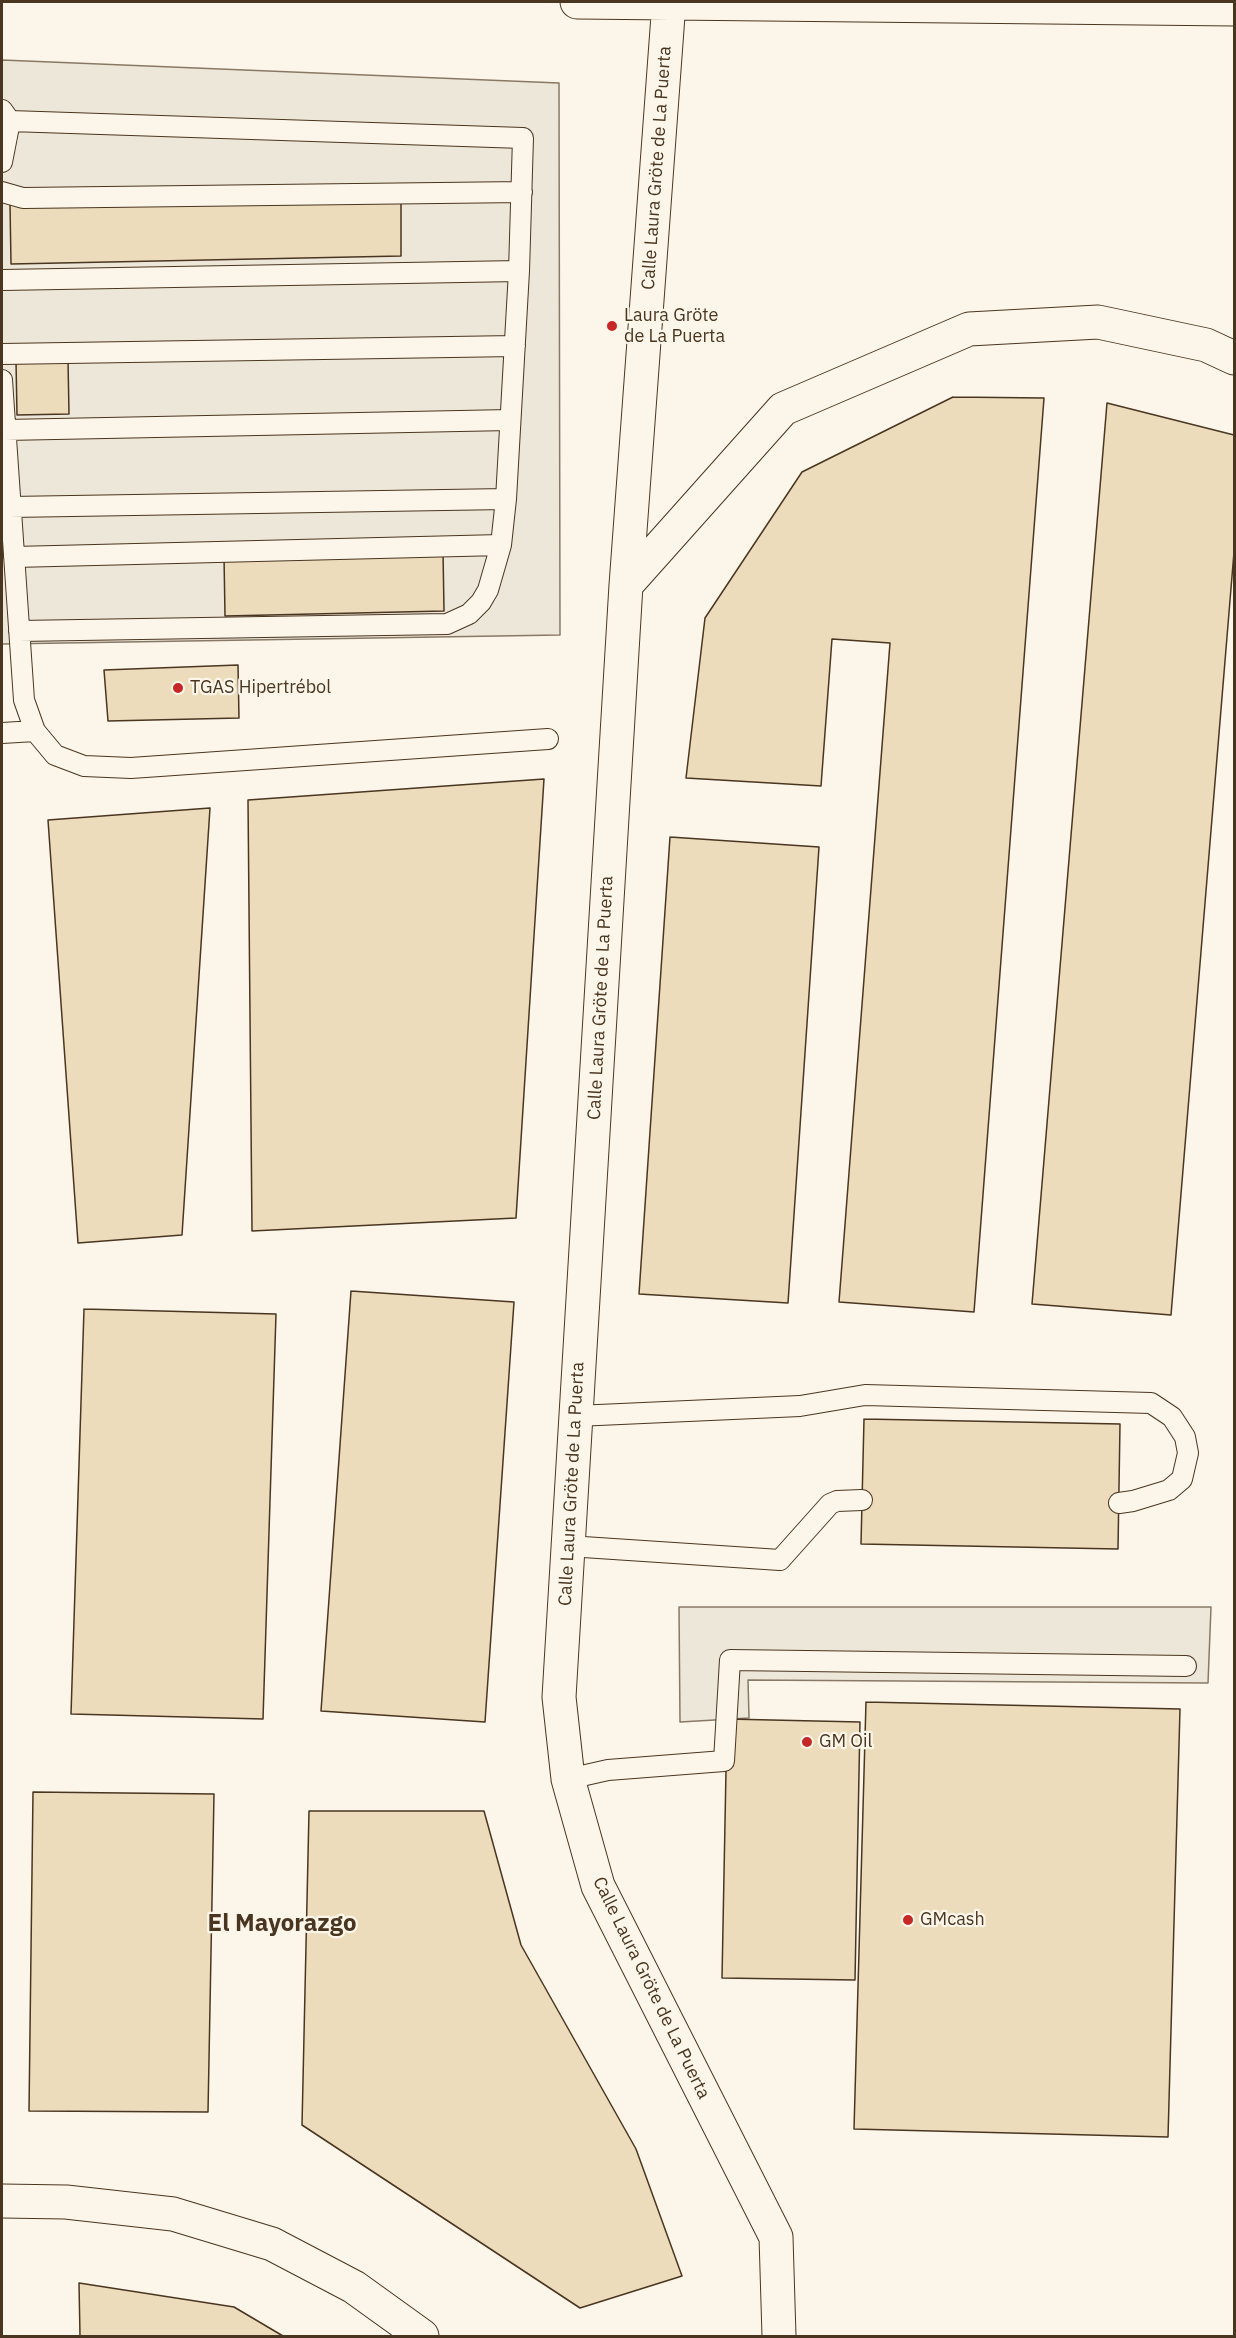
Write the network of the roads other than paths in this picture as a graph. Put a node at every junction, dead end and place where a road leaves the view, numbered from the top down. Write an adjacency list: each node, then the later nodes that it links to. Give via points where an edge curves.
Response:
1 (577, 2): 2 (street)
2 (669, 2): 3 (street); 20 (street, Calle Laura Gröte de La Puerta)
3 (1234, 9)
4 (6, 115): 5 (lane); 7 (lane, via 523,138)
5 (2, 162)
6 (2, 192): 7 (lane, via 22,198)
7 (522, 192): 8 (lane)
8 (519, 271): 9 (lane); 10 (lane)
9 (2, 280)
10 (515, 346): 11 (lane); 14 (lane)
11 (2, 354)
12 (1234, 358): 20 (street, via 1206,345 1098,322 969,329 783,409)
13 (2, 380): 15 (lane)
14 (510, 420): 15 (lane); 16 (lane)
15 (5, 430): 17 (lane)
16 (506, 499): 17 (lane); 18 (lane)
17 (10, 507): 19 (lane)
18 (501, 545): 19 (lane); 21 (lane, via 481,603 469,614 447,624)
19 (14, 556): 21 (lane)
20 (627, 585): 25 (street, Calle Laura Gröte de La Puerta)
21 (19, 631): 22 (lane, via 24,700)
22 (35, 731): 23 (lane); 24 (lane, via 55,755 84,766 131,768)
23 (2, 733)
24 (548, 739)
25 (576, 1416): 27 (lane, via 800,1406 865,1395 1152,1403 1172,1417 1185,1437 1188,1453 1182,1479 1168,1490); 28 (street, Calle Laura Gröte de La Puerta)
26 (862, 1500): 28 (lane, via 830,1504 780,1560)
27 (1119, 1503)
28 (568, 1546): 30 (street, Calle Laura Gröte de La Puerta, via 560,1697)
29 (1186, 1666): 30 (lane, via 730,1660 724,1761 608,1770)
30 (568, 1779): 33 (street, Calle Laura Gröte de La Puerta, via 598,1886 776,2237)
31 (2, 2201): 32 (street, via 66,2202 173,2214 272,2244 354,2287)
32 (422, 2337)
33 (779, 2337)

